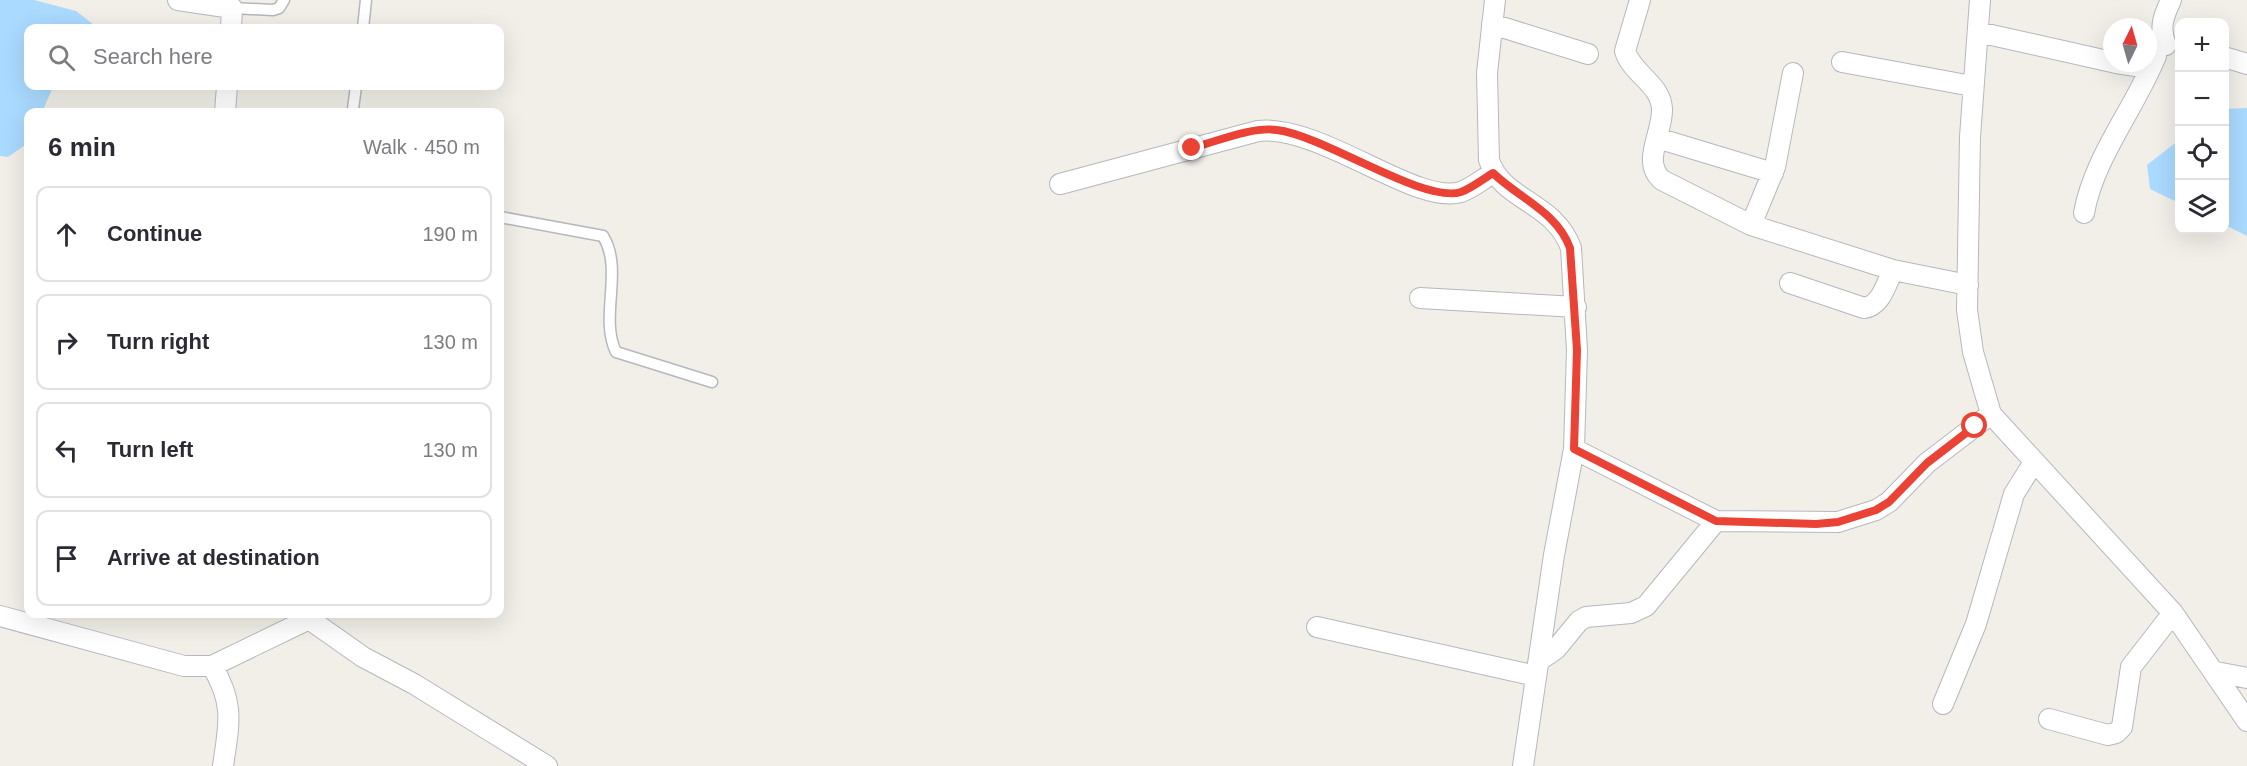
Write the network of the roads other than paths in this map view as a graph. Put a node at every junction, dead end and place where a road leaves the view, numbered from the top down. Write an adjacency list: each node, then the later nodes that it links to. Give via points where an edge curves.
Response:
1 (178, 0): 8 (street)
2 (284, 0): 8 (lane, via 273,10)
3 (366, 0): 10 (lane)
4 (1495, 0): 11 (street)
5 (1640, 0): 25 (street, via 1626,51 1628,60 1659,97 1662,117)
6 (1980, 0): 12 (street)
7 (2171, 0): 14 (street, via 2162,23)
8 (232, 8): 9 (street)
9 (231, 24)
10 (363, 24)
11 (1492, 24): 13 (street); 26 (street, via 1486,127)
12 (1978, 32): 16 (street); 20 (street)
13 (1588, 54)
14 (2159, 54): 29 (street, via 2090,187)
15 (2229, 59): 18 (street)
16 (2103, 60)
17 (1842, 62): 20 (street)
18 (2247, 64)
19 (1792, 73): 27 (street)
20 (1972, 86): 34 (street)
21 (227, 90): 23 (street)
22 (355, 90): 24 (lane)
23 (225, 108)
24 (353, 108)
25 (1657, 138): 27 (street); 31 (street, via 1654,173)
26 (1493, 173): 28 (street, via 1461,192 1428,191 1342,151 1274,129); 36 (street, via 1556,221 1565,233)
27 (1773, 173): 31 (street)
28 (1060, 184)
29 (2084, 213)
30 (504, 218): 37 (lane, via 603,236 610,252 616,352)
31 (1751, 225): 32 (street)
32 (1893, 270): 33 (street, via 1878,301 1864,308); 34 (street)
33 (1790, 283)
34 (1968, 285): 38 (street, via 1969,328)
35 (1420, 298): 36 (street)
36 (1576, 307): 39 (street, via 1578,384)
37 (712, 382)
38 (1991, 414): 40 (street); 41 (street, via 1927,463 1876,510 1838,522 1816,524)
39 (1574, 449): 41 (street); 48 (street)
40 (2034, 462): 42 (street); 51 (street, via 2011,501 1982,608)
41 (1716, 521): 48 (street, via 1646,606 1631,614 1586,617)
42 (2173, 613): 49 (street); 52 (street, via 2131,667 2122,727 2116,733 2108,735)
43 (0, 616): 47 (street, via 184,666)
44 (305, 618): 47 (street)
45 (312, 618): 55 (street, via 363,657)
46 (1317, 627): 48 (street)
47 (212, 666): 54 (street, via 225,688 230,710)
48 (1538, 668): 56 (street)
49 (2216, 672): 50 (street); 53 (street)
50 (2247, 678)
51 (1943, 704)
52 (2049, 719)
53 (2247, 720)
54 (223, 766)
55 (547, 766)
56 (1523, 766)

